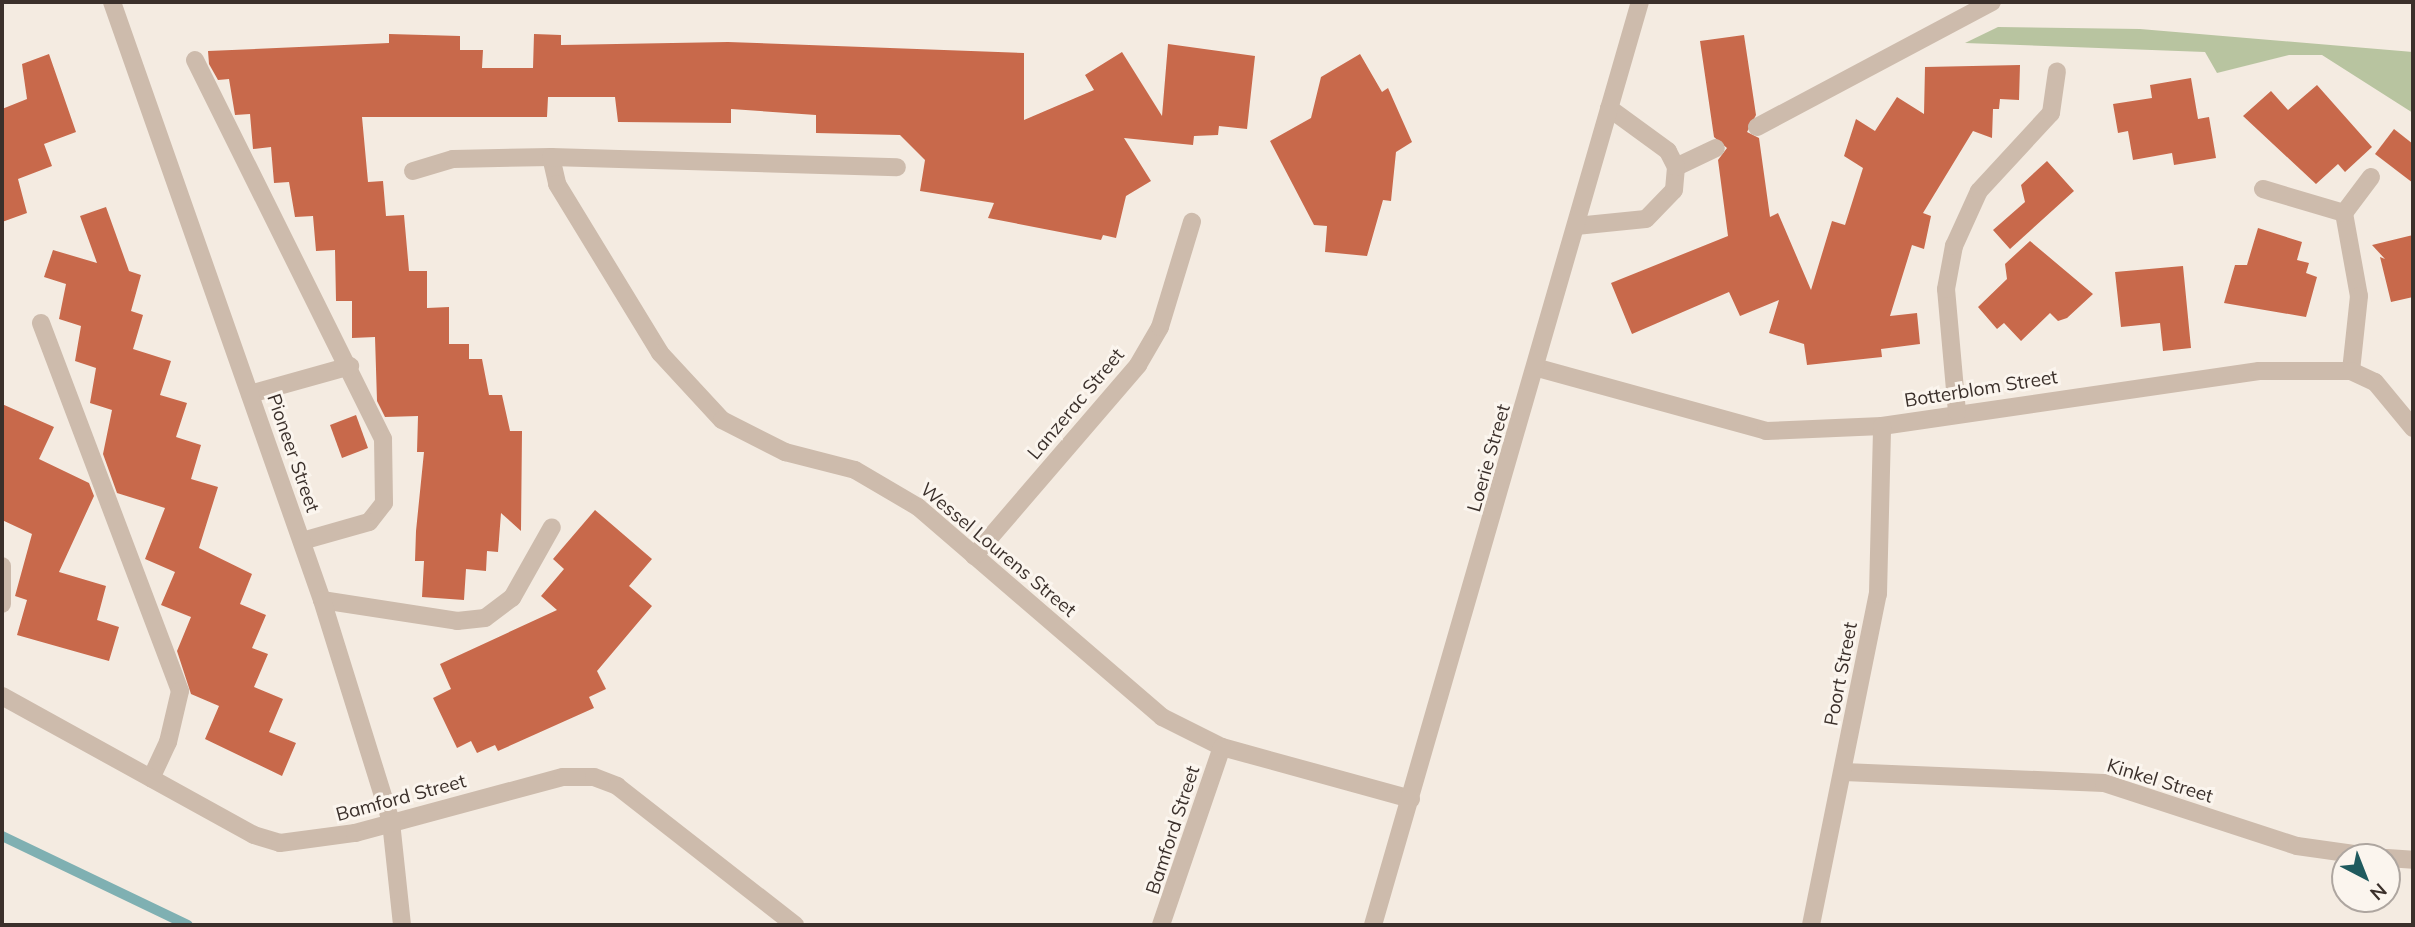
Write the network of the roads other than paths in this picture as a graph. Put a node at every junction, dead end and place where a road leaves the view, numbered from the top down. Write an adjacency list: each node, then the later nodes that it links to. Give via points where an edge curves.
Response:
1 (112, 2): 22 (street, Pioneer Street)
2 (1640, 2): 6 (street, Loerie Street)
3 (1992, 2): 7 (street)
4 (195, 60): 19 (street)
5 (2057, 71): 23 (street, via 2051,113 1979,191 1954,246 1946,289)
6 (1609, 108): 11 (street, via 1668,151); 17 (street, Loerie Street)
7 (1757, 127)
8 (1716, 148): 11 (street)
9 (551, 157): 10 (street); 12 (street, via 453,159); 28 (street, Wessel Lourens Street, via 557,184 660,353 699,400 763,443 884,485)
10 (897, 167)
11 (1676, 167): 17 (street, via 1674,190 1646,219)
12 (413, 171)
13 (2371, 177): 15 (street)
14 (2263, 188): 15 (street)
15 (2344, 213): 21 (street, via 2359,296)
16 (1192, 222): 28 (street, Lanzerac Street, via 1160,327 1138,365)
17 (1576, 226): 20 (street, Loerie Street)
18 (41, 323): 35 (street, via 180,691 169,742)
19 (350, 366): 22 (street); 27 (street, via 383,439 384,503 369,522)
20 (1538, 368): 24 (street, Botterblom Street, via 1744,429); 36 (street, Loerie Street)
21 (2351, 371): 23 (street, Botterblom Street, via 2259,371); 25 (street, via 2375,382)
22 (250, 394): 27 (street, Pioneer Street)
23 (1956, 412): 24 (street, Botterblom Street)
24 (1882, 426): 34 (street, Poort Street, via 1878,594)
25 (2413, 428)
26 (552, 527): 30 (street, via 512,598 485,618 457,621)
27 (302, 541): 30 (street, Pioneer Street)
28 (974, 556): 33 (street, Wessel Lourens Street, via 1162,717)
29 (2, 566): 31 (street)
30 (322, 600): 37 (street, Pioneer Street)
31 (2, 604)
32 (2, 696): 35 (street, Bamford Street)
33 (1222, 747): 36 (street, Wessel Lourens Street); 41 (street, Bamford Street)
34 (1844, 772): 38 (street, Kinkel Street, via 2104,783 2297,846); 43 (street, Poort Street)
35 (151, 778): 37 (street, Bamford Street, via 254,835 280,843 308,843)
36 (1411, 799): 42 (street, Loerie Street)
37 (391, 822): 39 (street, Pioneer Street); 40 (street, Bamford Street, via 563,776 594,777 617,786)
38 (2331, 851)
39 (402, 925)
40 (795, 925)
41 (1161, 925)
42 (1373, 925)
43 (1811, 925)

